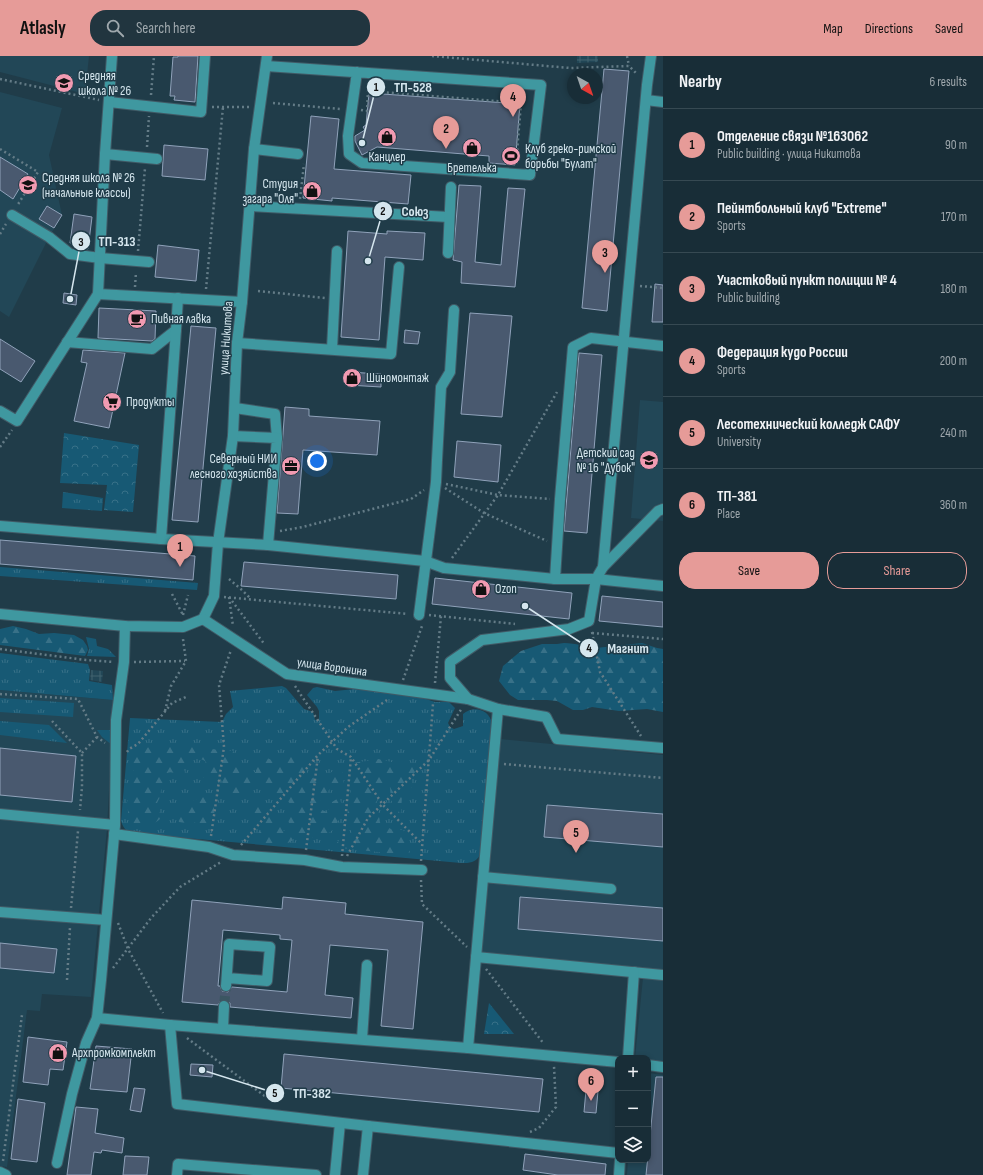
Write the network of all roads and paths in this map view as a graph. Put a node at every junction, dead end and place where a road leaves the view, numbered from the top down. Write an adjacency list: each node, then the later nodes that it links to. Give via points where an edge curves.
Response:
1 (112, 56): 13 (street)
2 (154, 56): 16 (path)
3 (205, 56): 17 (street)
4 (432, 56): 8 (path, via 570,68)
5 (628, 56): 8 (path)
6 (651, 56): 11 (street)
7 (266, 61): 9 (street); 22 (street, улица Никитова)
8 (629, 66): 11 (path)
9 (357, 72): 20 (street); 27 (street, via 541,85 530,174)
10 (0, 79): 13 (path)
11 (647, 85): 12 (street)
12 (646, 100): 14 (street); 40 (street)
13 (109, 102): 16 (street); 23 (street)
14 (663, 102)
15 (273, 104): 20 (path)
16 (150, 107): 17 (street, via 201,112); 25 (path)
17 (201, 107): 18 (path)
18 (223, 107): 19 (path); 42 (path)
19 (249, 107)
20 (352, 110): 27 (street, via 348,136 350,154 362,163); 27 (path, via 367,111 368,91 521,103)
21 (0, 149): 31 (path, via 38,172)
22 (254, 149): 24 (street); 30 (street, улица Никитова)
23 (105, 154): 25 (street); 36 (street)
24 (298, 154): 29 (path, via 305,154 300,201)
25 (146, 158): 26 (street); 37 (path)
26 (157, 159)
27 (515, 174)
28 (451, 187): 32 (street)
29 (303, 201)
30 (250, 206): 32 (street); 48 (street, улица Никитова)
31 (12, 215): 33 (path); 36 (street, via 49,237 70,254)
32 (449, 217): 35 (street)
33 (0, 234)
34 (337, 251): 47 (street)
35 (448, 253)
36 (100, 258): 37 (street); 44 (street)
37 (137, 261): 38 (street); 45 (path)
38 (149, 262)
39 (399, 268): 55 (street, via 391,354)
40 (629, 286): 41 (path); 52 (street)
41 (663, 288)
42 (205, 289)
43 (258, 292): 47 (path)
44 (98, 294): 45 (street); 51 (street)
45 (134, 295): 46 (street)
46 (178, 298): 48 (street); 50 (street)
47 (334, 298): 55 (street)
48 (242, 302): 53 (street, улица Никитова)
49 (454, 310): 63 (street, via 450,372 441,387)
50 (176, 330): 51 (street, via 152,349); 70 (street)
51 (67, 342): 59 (street)
52 (624, 342): 54 (street); 65 (street, via 591,338 573,347); 75 (street)
53 (237, 343): 55 (street); 57 (street, улица Никитова)
54 (663, 346)
55 (332, 349)
56 (558, 391): 64 (path)
57 (235, 408): 60 (street, улица Никитова); 61 (street, via 275,414)
58 (0, 411): 59 (street)
59 (17, 421): 62 (path)
60 (233, 436): 61 (street); 71 (street, улица Никитова)
61 (277, 438): 69 (street)
62 (0, 448)
63 (436, 482): 64 (path); 67 (path); 69 (path, via 411,499 303,527); 74 (street)
64 (498, 494): 65 (path); 67 (path)
65 (560, 499): 73 (street)
66 (663, 509): 75 (street, via 658,511)
67 (484, 513): 73 (path); 76 (path)
68 (0, 526): 70 (street)
69 (269, 532): 72 (street)
70 (161, 539): 71 (street)
71 (218, 543): 72 (street); 87 (street, улица Никитова, via 214,596)
72 (268, 545): 74 (street)
73 (557, 546): 78 (street)
74 (426, 561): 76 (street); 85 (street)
75 (603, 567): 79 (street)
76 (444, 568): 78 (street)
77 (229, 579): 83 (path)
78 (555, 579): 79 (street)
79 (596, 579): 80 (street); 88 (street)
80 (663, 586)
81 (172, 594): 82 (path, via 182,615)
82 (188, 594)
83 (250, 599)
84 (0, 614): 89 (street)
85 (419, 615)
86 (441, 616): 98 (path)
87 (203, 619): 89 (street, via 183,627); 98 (street, улица Воронина, via 287,674)
88 (590, 621): 90 (path); 100 (street, via 568,629 482,640 450,662 450,678)
89 (125, 626): 117 (street, via 124,662 116,720)
90 (592, 633): 92 (path); 108 (path, via 600,672)
91 (183, 639): 94 (path)
92 (663, 639)
93 (0, 649): 95 (path)
94 (186, 661): 96 (path); 103 (path, via 171,686)
95 (116, 662)
96 (129, 662)
97 (0, 694): 105 (path, via 78,699)
98 (434, 694): 100 (street, улица Воронина); 111 (path)
99 (186, 697): 103 (path, via 172,703)
100 (468, 699): 102 (street, улица Воронина); 111 (path)
101 (221, 703): 119 (path, via 224,747)
102 (498, 708): 108 (street, улица Воронина, via 546,717 557,739); 112 (street)
103 (165, 712): 106 (path)
104 (52, 721): 110 (path)
105 (97, 737): 107 (path); 110 (path)
106 (138, 744)
107 (107, 745)
108 (647, 746): 109 (street, улица Воронина)
109 (663, 748)
110 (82, 753): 116 (path)
111 (429, 760): 114 (path); 118 (path)
112 (493, 762): 113 (path); 125 (street)
113 (663, 778)
114 (383, 805): 118 (path); 123 (path, via 368,818); 123 (path, via 351,757)
115 (0, 814): 116 (street)
116 (79, 822): 117 (street); 121 (path)
117 (114, 830): 119 (street); 128 (street)
118 (421, 844): 124 (path)
119 (209, 847): 120 (street)
120 (233, 855): 122 (street); 122 (path, via 318,755); 133 (path, via 180,887 151,918)
121 (76, 859)
122 (305, 860): 123 (street)
123 (342, 867): 124 (street)
124 (421, 869): 129 (path, via 422,904)
125 (483, 877): 126 (street); 129 (street)
126 (611, 889)
127 (0, 912): 128 (street)
128 (106, 920): 133 (street)
129 (476, 957): 131 (street); 141 (street); 143 (path)
130 (367, 965): 140 (street)
131 (634, 972): 132 (street); 142 (street)
132 (663, 975)
133 (102, 980): 137 (street)
134 (226, 982): 134 (street, via 229,944 270,947 267,981)
135 (224, 1006): 139 (street)
136 (22, 1015): 153 (path)
137 (97, 1018): 138 (street); 151 (street, via 86,1043)
138 (170, 1025): 139 (street); 147 (street, via 177,1104)
139 (223, 1028): 140 (street)
140 (362, 1039): 141 (street)
141 (468, 1048): 143 (street)
142 (628, 1055)
143 (554, 1056): 144 (street); 149 (path, via 556,1107 539,1128)
144 (615, 1062)
145 (651, 1065): 146 (street)
146 (663, 1067)
147 (340, 1123): 148 (street); 156 (street)
148 (368, 1126): 150 (street); 157 (street)
149 (527, 1134)
150 (615, 1153)
151 (57, 1163)
152 (620, 1163): 158 (street)
153 (2, 1173)
154 (177, 1175): 155 (street, via 178,1164)
155 (316, 1175)
156 (336, 1175)
157 (363, 1175)
158 (619, 1175)

